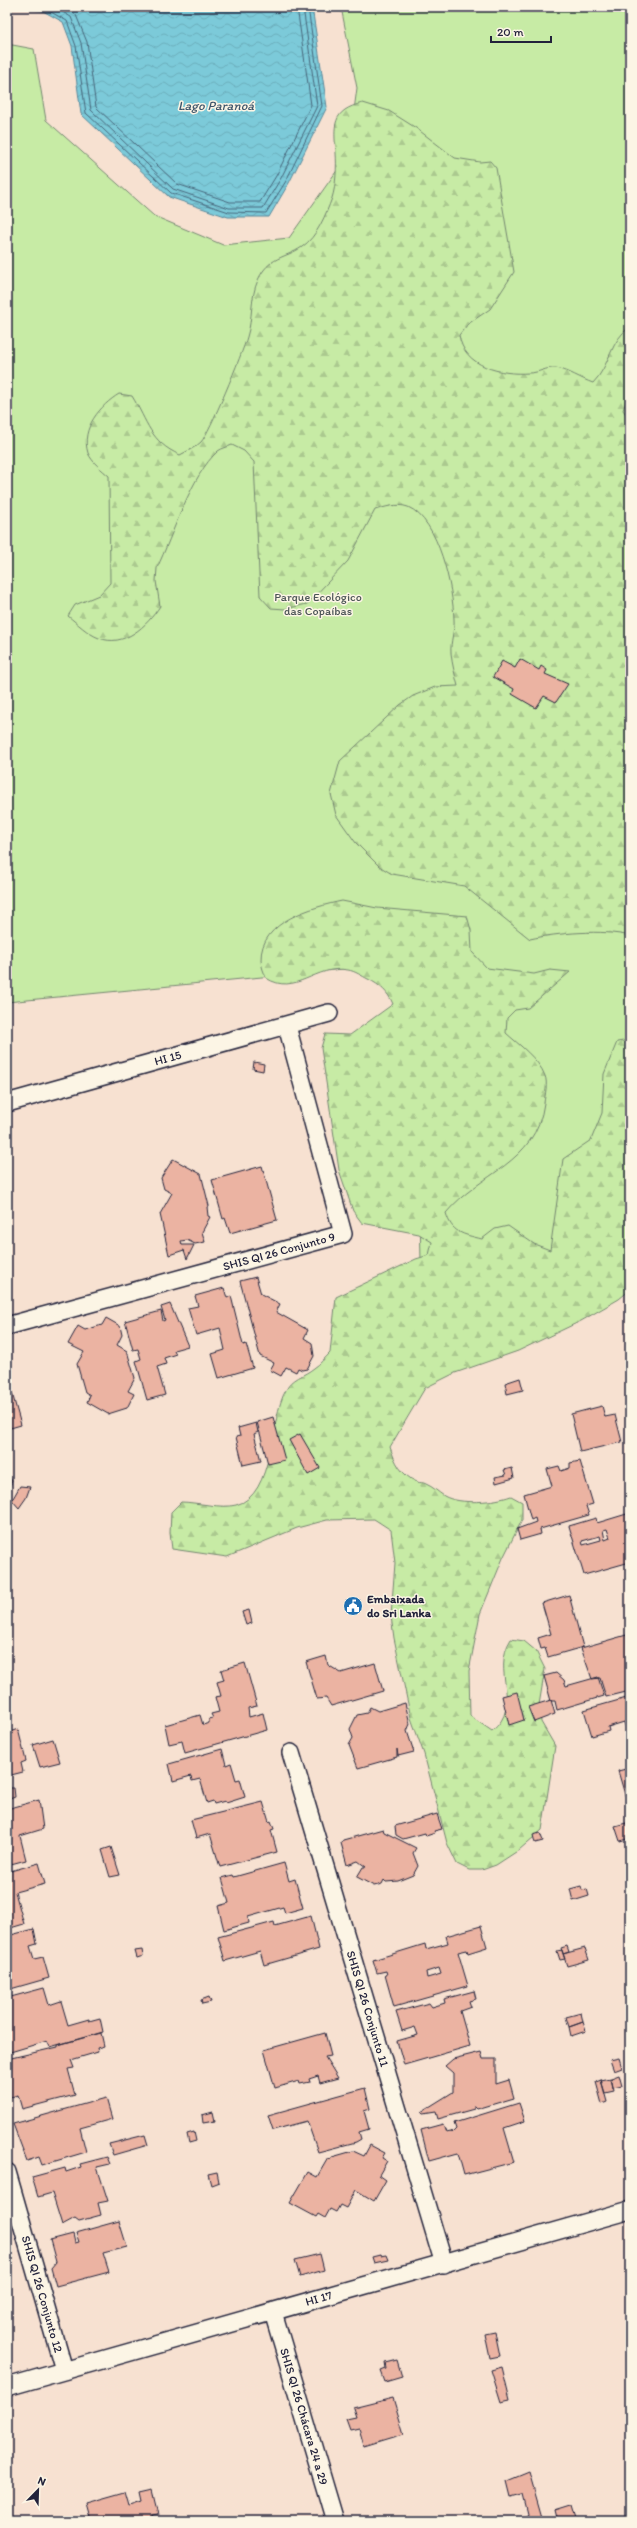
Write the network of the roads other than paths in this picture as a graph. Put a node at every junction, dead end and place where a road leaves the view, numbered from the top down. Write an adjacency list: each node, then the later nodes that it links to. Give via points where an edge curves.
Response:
1 (330, 1013): 2 (street, HI 15)
2 (287, 1026): 3 (street, HI 15); 4 (street, SHIS QI 26 Conjunto 9, via 343,1234)
3 (7, 1103)
4 (7, 1326)
5 (291, 1753): 8 (street, SHIS QI 26 Conjunto 11)
6 (7, 2172): 10 (street, SHIS QI 26 Conjunto 12)
7 (630, 2210): 8 (street, HI 17)
8 (444, 2264): 9 (street, HI 17)
9 (273, 2312): 10 (street, HI 17); 12 (street, SHIS QI 26 Chácara 24 a 29)
10 (64, 2370): 11 (street, HI 17)
11 (7, 2387)
12 (334, 2521)

